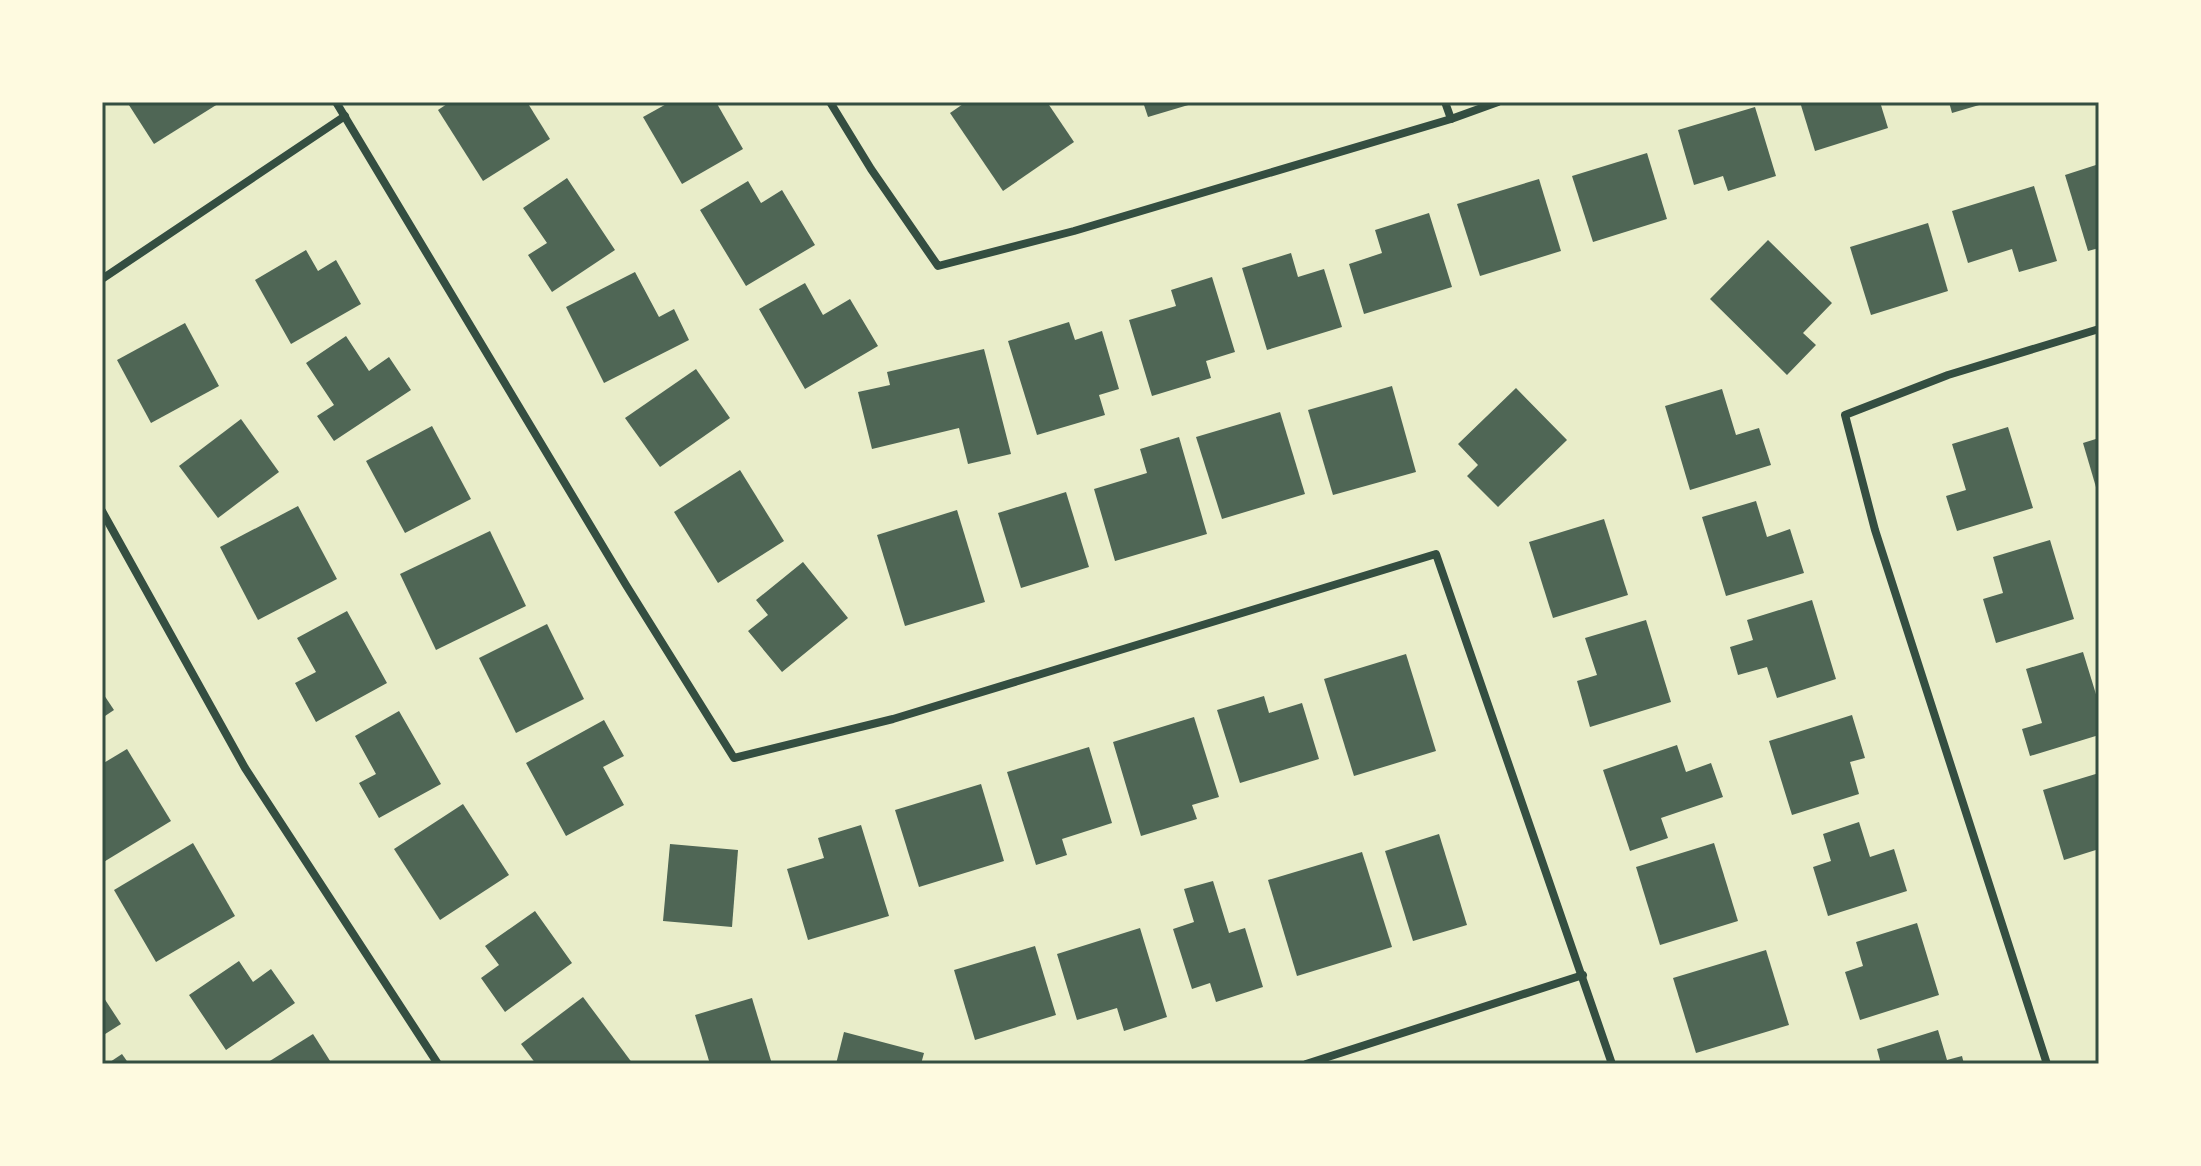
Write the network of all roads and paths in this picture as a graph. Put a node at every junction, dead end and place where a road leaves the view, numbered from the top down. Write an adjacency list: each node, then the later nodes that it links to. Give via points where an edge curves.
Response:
1 (336, 102): 5 (street)
2 (830, 102): 6 (street, via 938,266)
3 (1445, 102): 6 (street)
4 (1498, 102): 6 (street)
5 (345, 116): 7 (street); 10 (street, via 734,758 893,719 1436,554)
6 (1451, 119)
7 (102, 279)
8 (2099, 329): 14 (street, via 1948,375 1845,415 1875,530)
9 (102, 511): 11 (street, via 245,768)
10 (1583, 975): 12 (street); 13 (street)
11 (438, 1064)
12 (1306, 1064)
13 (1612, 1064)
14 (2047, 1064)

